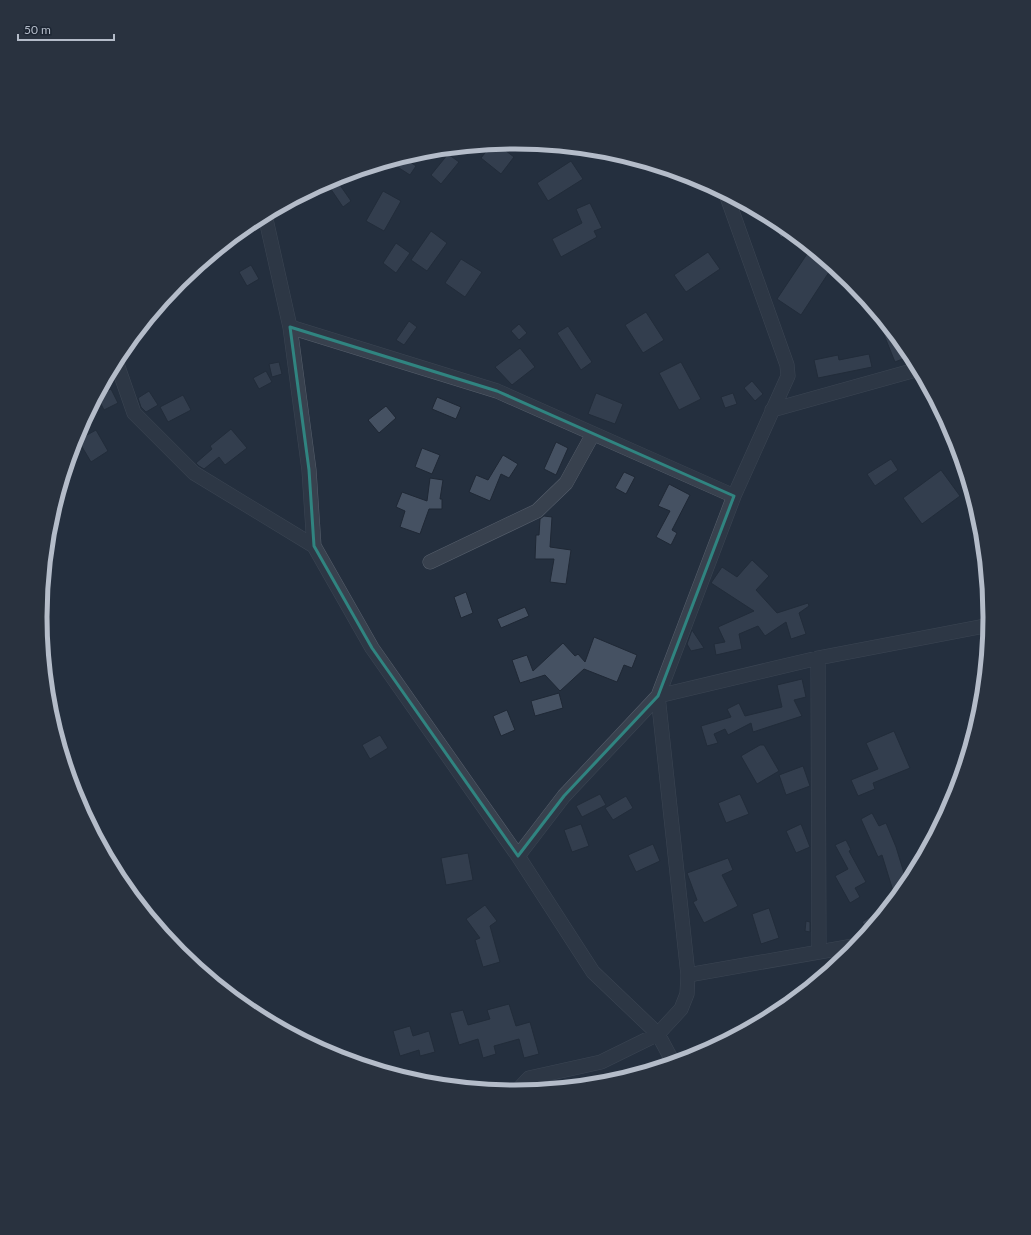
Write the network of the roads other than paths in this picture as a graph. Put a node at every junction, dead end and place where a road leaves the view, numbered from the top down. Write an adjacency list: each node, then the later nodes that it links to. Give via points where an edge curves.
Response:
1 (728, 200): 6 (street, via 787,365 788,376)
2 (267, 221): 3 (street)
3 (290, 327): 7 (street, via 497,391); 9 (street, via 309,470)
4 (119, 369): 9 (street, via 134,413 194,473)
5 (913, 371): 6 (street)
6 (772, 410): 8 (street)
7 (593, 434): 8 (street); 10 (street, via 566,483 537,511)
8 (734, 496): 13 (street)
9 (314, 546): 14 (street, via 372,648)
10 (430, 562)
11 (984, 626): 12 (street)
12 (818, 658): 13 (street); 16 (street)
13 (658, 696): 14 (street, via 564,796); 17 (street)
14 (518, 856): 18 (street, via 593,972)
15 (847, 949): 16 (street)
16 (819, 952): 17 (street)
17 (688, 975): 18 (street, via 687,994 681,1009)
18 (658, 1034): 19 (street); 20 (street, via 601,1062 529,1078)
19 (671, 1059)
20 (522, 1086)

